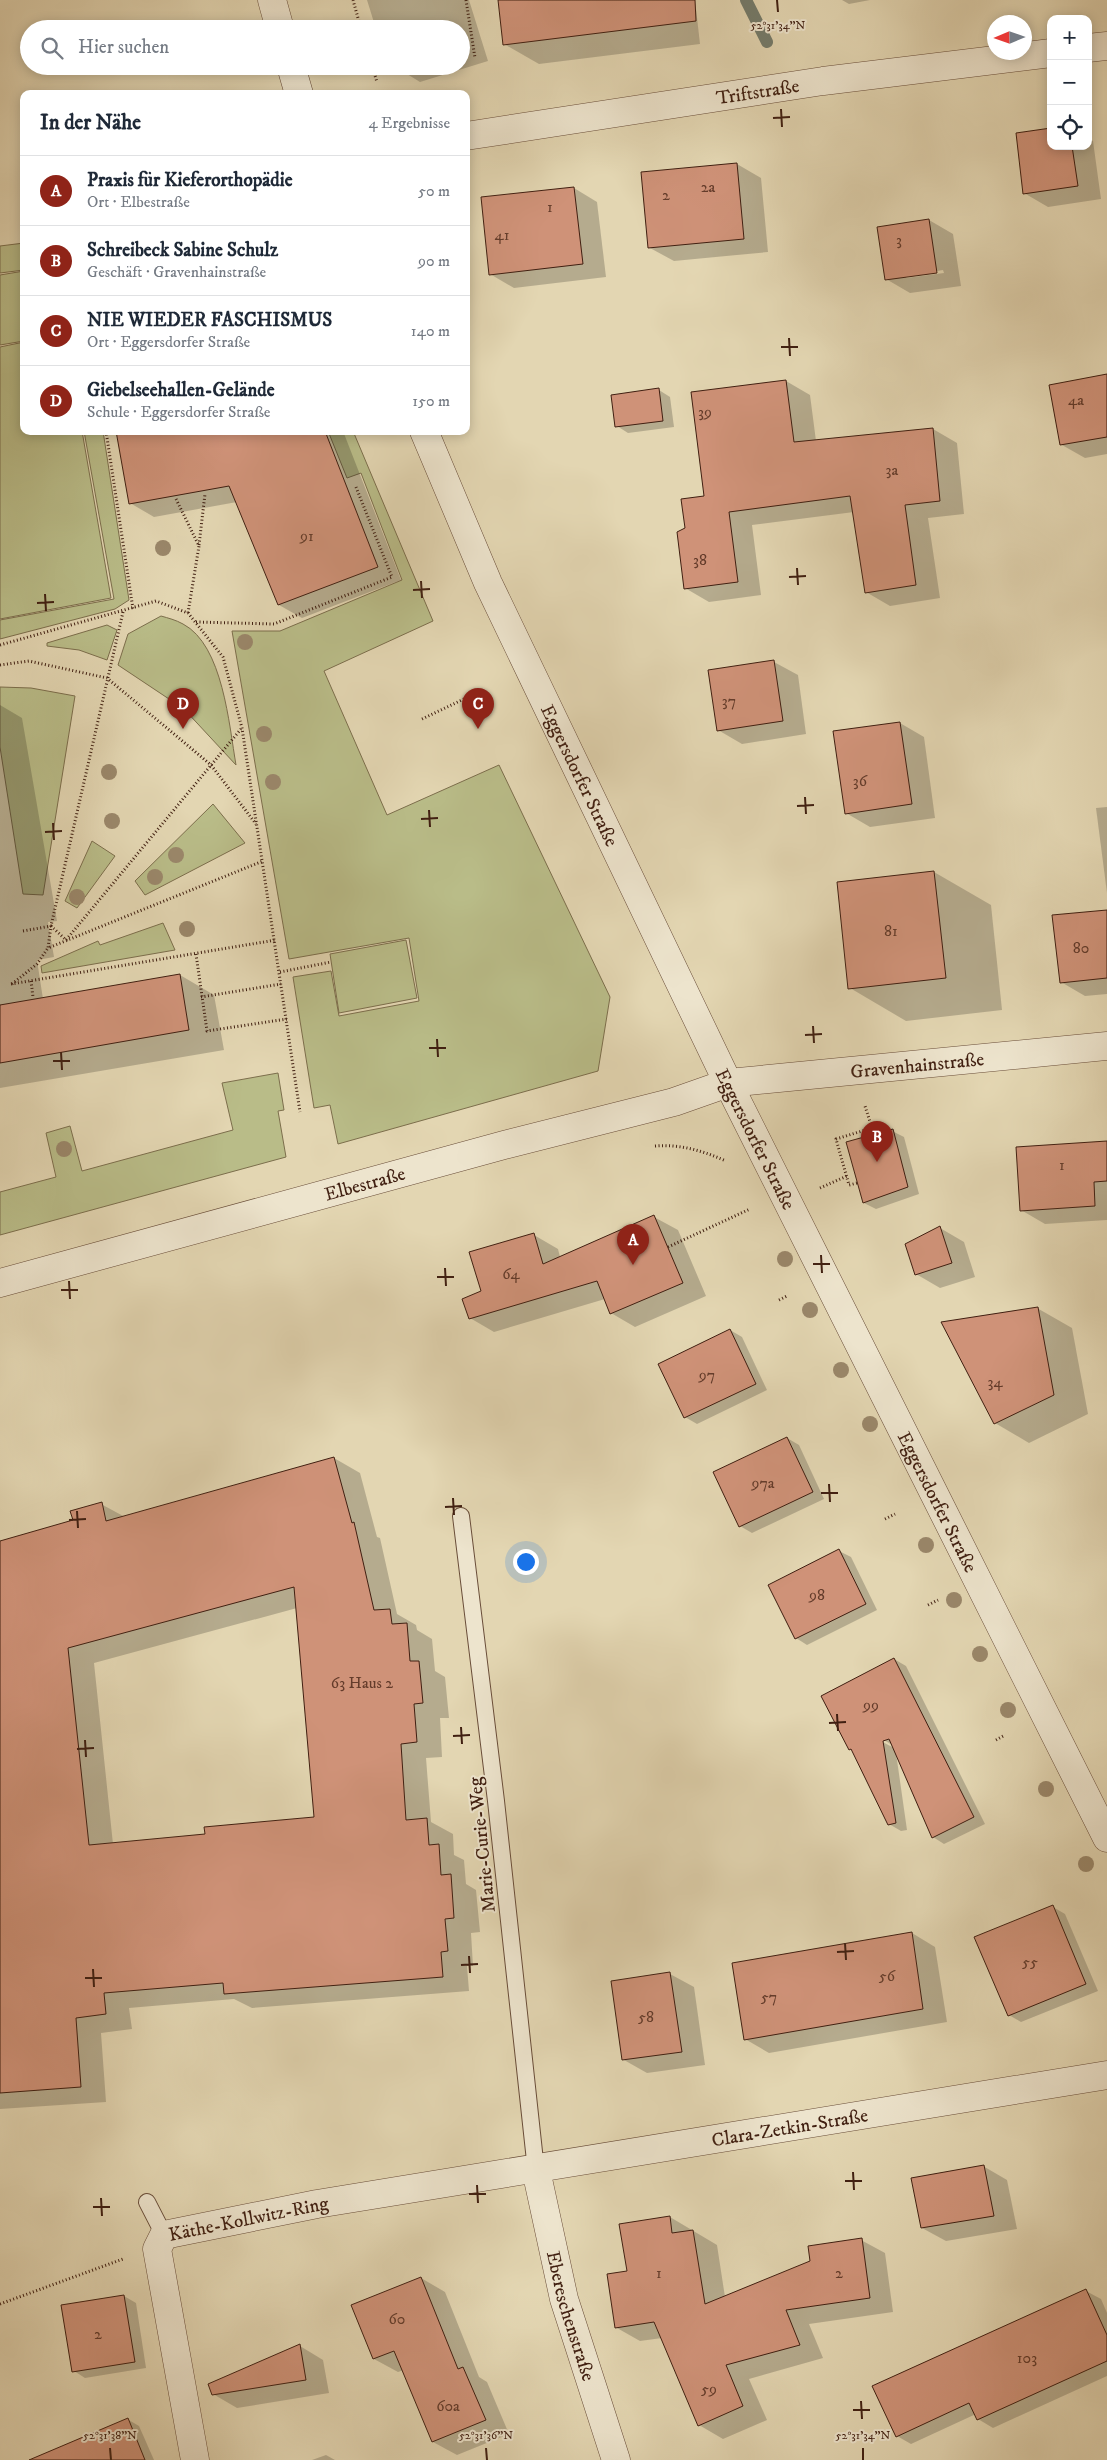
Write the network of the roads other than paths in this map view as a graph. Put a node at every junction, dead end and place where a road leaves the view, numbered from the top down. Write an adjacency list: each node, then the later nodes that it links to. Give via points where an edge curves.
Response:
1 (272, 0): 2 (street)
2 (278, 20)
3 (1107, 46): 4 (street)
4 (1092, 48)
5 (1047, 53): 8 (street, Triftstraße, via 824,81)
6 (294, 75): 7 (street)
7 (298, 90)
8 (470, 135)
9 (426, 435): 11 (street, Eggersdorfer Straße, via 488,583)
10 (1107, 1046): 11 (street, Gravenhainstraße)
11 (728, 1083): 12 (street, Elbestraße, via 674,1102 504,1145); 14 (street, Eggersdorfer Straße)
12 (0, 1283)
13 (461, 1516): 16 (lane, Marie-Curie-Weg)
14 (1107, 1838)
15 (1107, 2075): 16 (street, Clara-Zetkin-Straße)
16 (536, 2170): 17 (street, Clara-Zetkin-Straße); 21 (street, Ebereschenstraße, via 564,2299)
17 (471, 2179): 19 (street, Käthe-Kollwitz-Ring, via 317,2204)
18 (147, 2202): 19 (lane)
19 (161, 2242): 20 (street, Käthe-Kollwitz-Ring)
20 (195, 2460)
21 (616, 2460)

